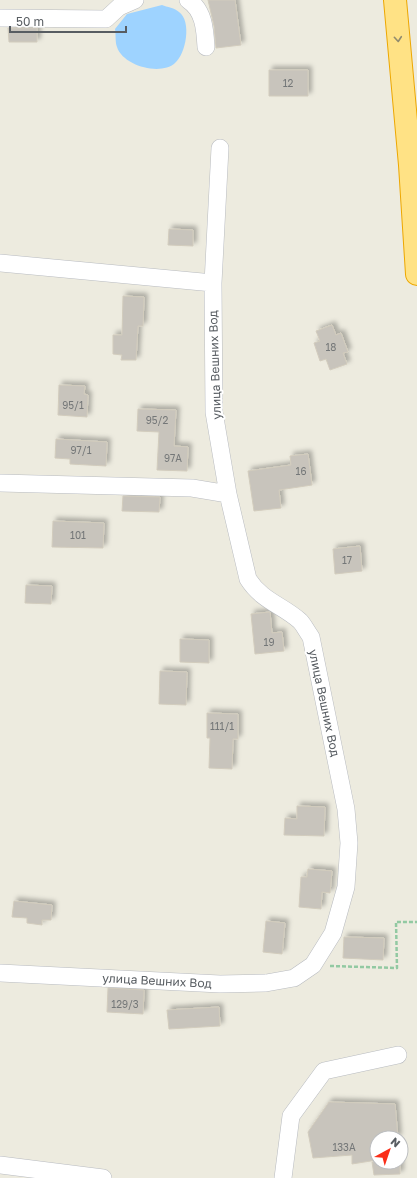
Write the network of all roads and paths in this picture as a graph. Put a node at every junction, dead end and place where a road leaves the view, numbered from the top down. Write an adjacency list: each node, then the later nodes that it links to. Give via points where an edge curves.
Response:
1 (135, 0): 4 (street, via 119,7 106,19)
2 (188, 0): 5 (street, via 200,11)
3 (395, 0): 8 (highway, one-way to 8)
4 (0, 18)
5 (206, 47)
6 (220, 148): 9 (street, улица Вешних Вод)
7 (0, 263): 9 (street)
8 (417, 274)
9 (213, 283): 11 (street, улица Вешних Вод, via 214,412)
10 (0, 482): 11 (street, via 192,488)
11 (228, 494): 13 (street, улица Вешних Вод, via 248,579 263,597 301,622 310,637 346,810 349,842 346,887 333,933)
12 (417, 922): 13 (path, via 396,922 397,968)
13 (313, 965): 14 (street, улица Вешних Вод, via 294,978 266,983 228,984)
14 (0, 973)
15 (398, 1055): 18 (street, via 324,1071 291,1116)
16 (0, 1165): 17 (street)
17 (103, 1178)
18 (283, 1178)

